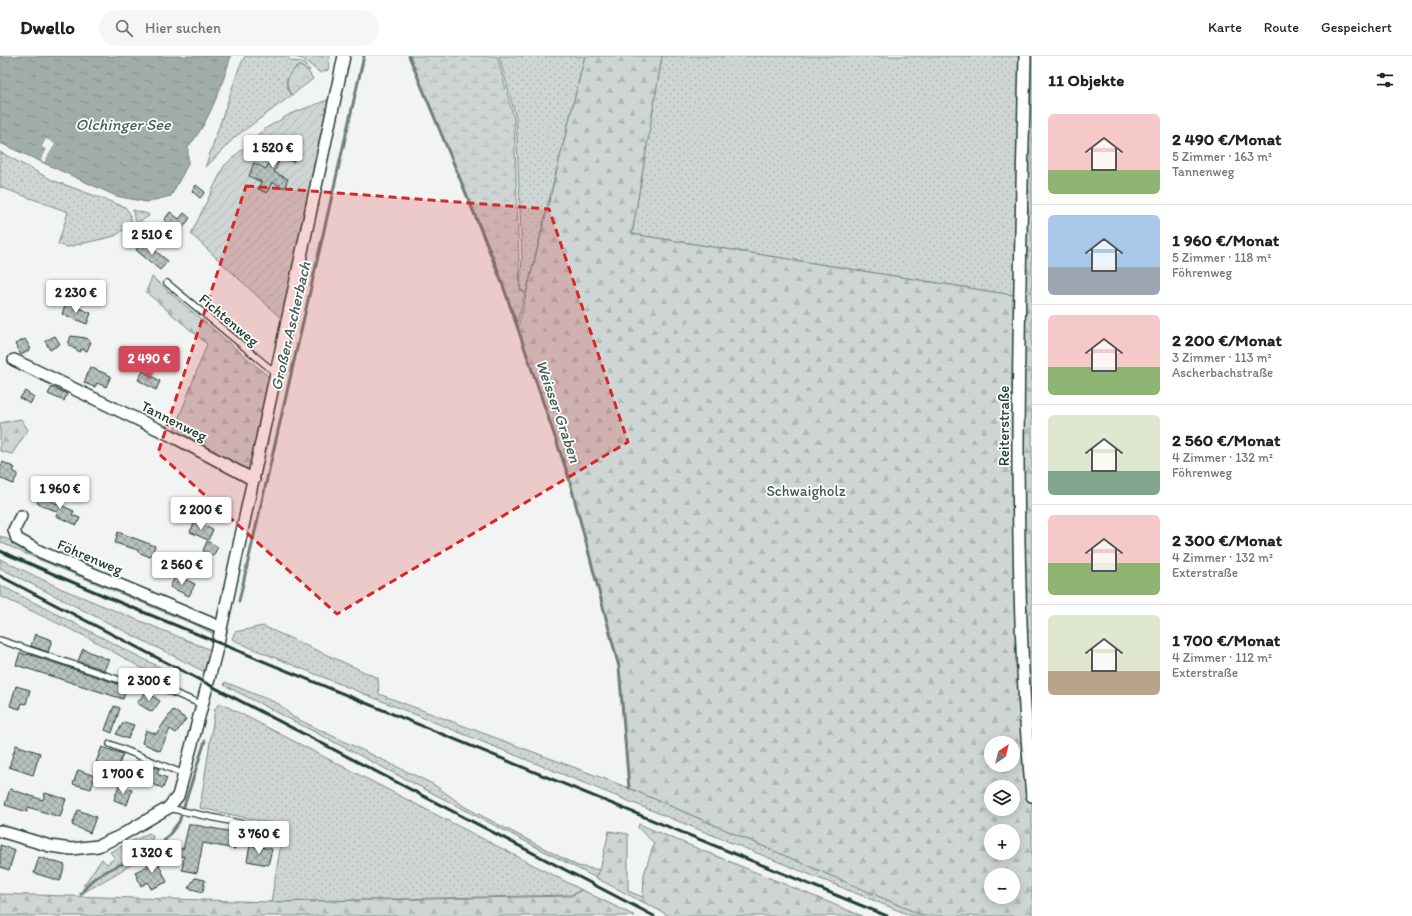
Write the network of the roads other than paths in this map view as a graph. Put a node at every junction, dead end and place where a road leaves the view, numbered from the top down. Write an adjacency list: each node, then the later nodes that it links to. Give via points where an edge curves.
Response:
1 (344, 56): 5 (street)
2 (1025, 56): 15 (street, Reiterstraße, via 1019,313 1019,588)
3 (167, 283): 5 (lane, Fichtenweg)
4 (14, 360): 6 (street, Tannenweg, via 166,432)
5 (277, 375): 6 (street)
6 (254, 480): 8 (street)
7 (21, 516): 8 (street, Föhrenweg, via 14,530 17,539 35,549)
8 (220, 627): 12 (street)
9 (0, 640): 10 (lane)
10 (120, 680)
11 (148, 682): 12 (lane)
12 (204, 701): 14 (street)
13 (110, 744): 14 (lane)
14 (184, 774): 16 (street, via 178,796)
15 (1032, 796)
16 (168, 808): 17 (lane); 18 (street, via 98,846 71,849 50,846)
17 (272, 830)
18 (0, 831)

